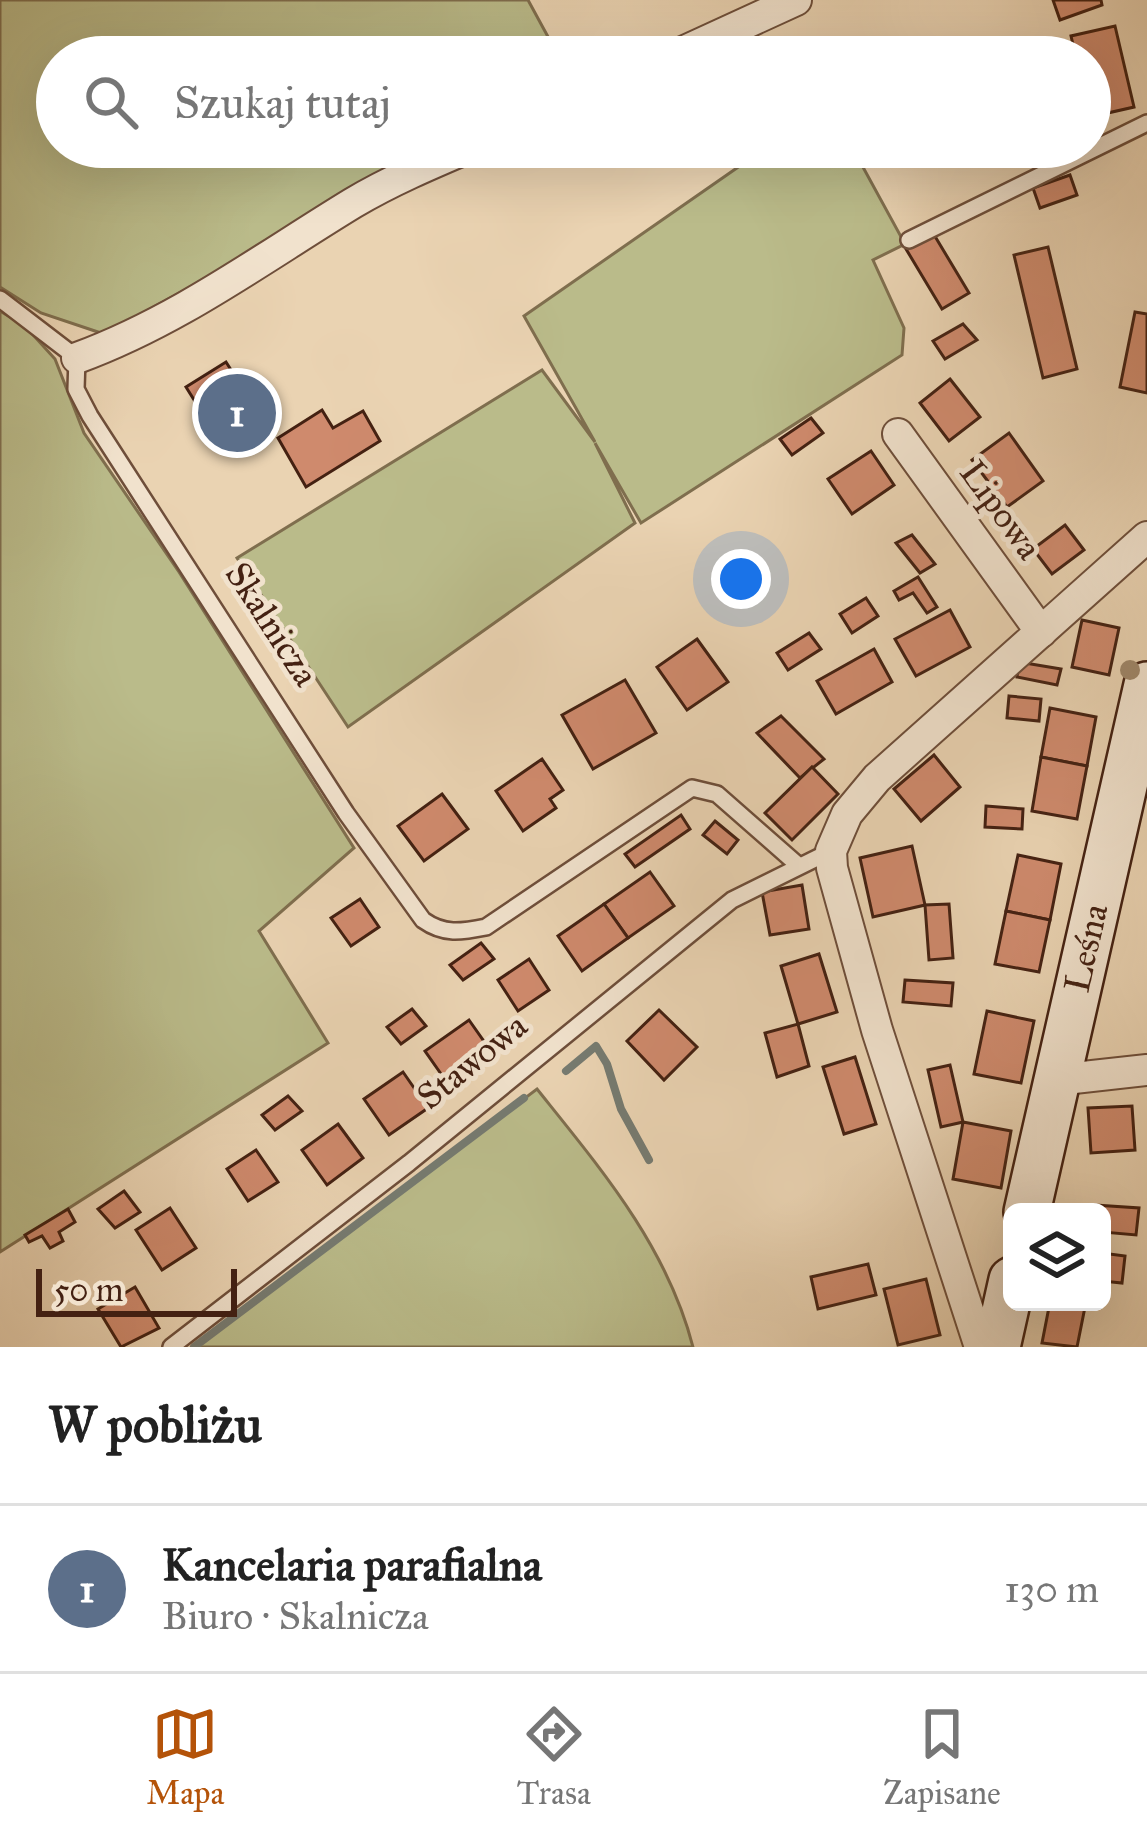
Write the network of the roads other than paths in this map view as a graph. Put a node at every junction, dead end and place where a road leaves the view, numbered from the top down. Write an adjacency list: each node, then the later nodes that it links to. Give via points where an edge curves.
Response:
1 (796, 0): 2 (street)
2 (718, 36)
3 (1147, 123): 4 (lane)
4 (1111, 141)
5 (426, 168): 9 (street, via 354,202 129,339)
6 (1055, 168): 7 (lane)
7 (909, 240)
8 (0, 299): 9 (lane)
9 (77, 358): 16 (lane, Skalnicza, via 76,389 90,416 423,920 460,933 487,927 692,788 717,794)
10 (898, 434): 12 (street, Lipowa)
11 (1147, 537): 12 (street)
12 (1041, 632): 15 (street, via 877,778 847,814)
13 (1147, 685): 14 (main road, Leśna)
14 (1142, 730): 18 (main road, Leśna)
15 (831, 851): 16 (lane, Stawowa); 22 (street, via 877,1030)
16 (799, 866): 21 (lane, Stawowa, via 732,900)
17 (1147, 1070): 18 (street)
18 (1056, 1080): 19 (main road, Leśna)
19 (1029, 1203)
20 (1005, 1311): 23 (main road)
21 (171, 1347)
22 (980, 1347)
23 (997, 1347)

